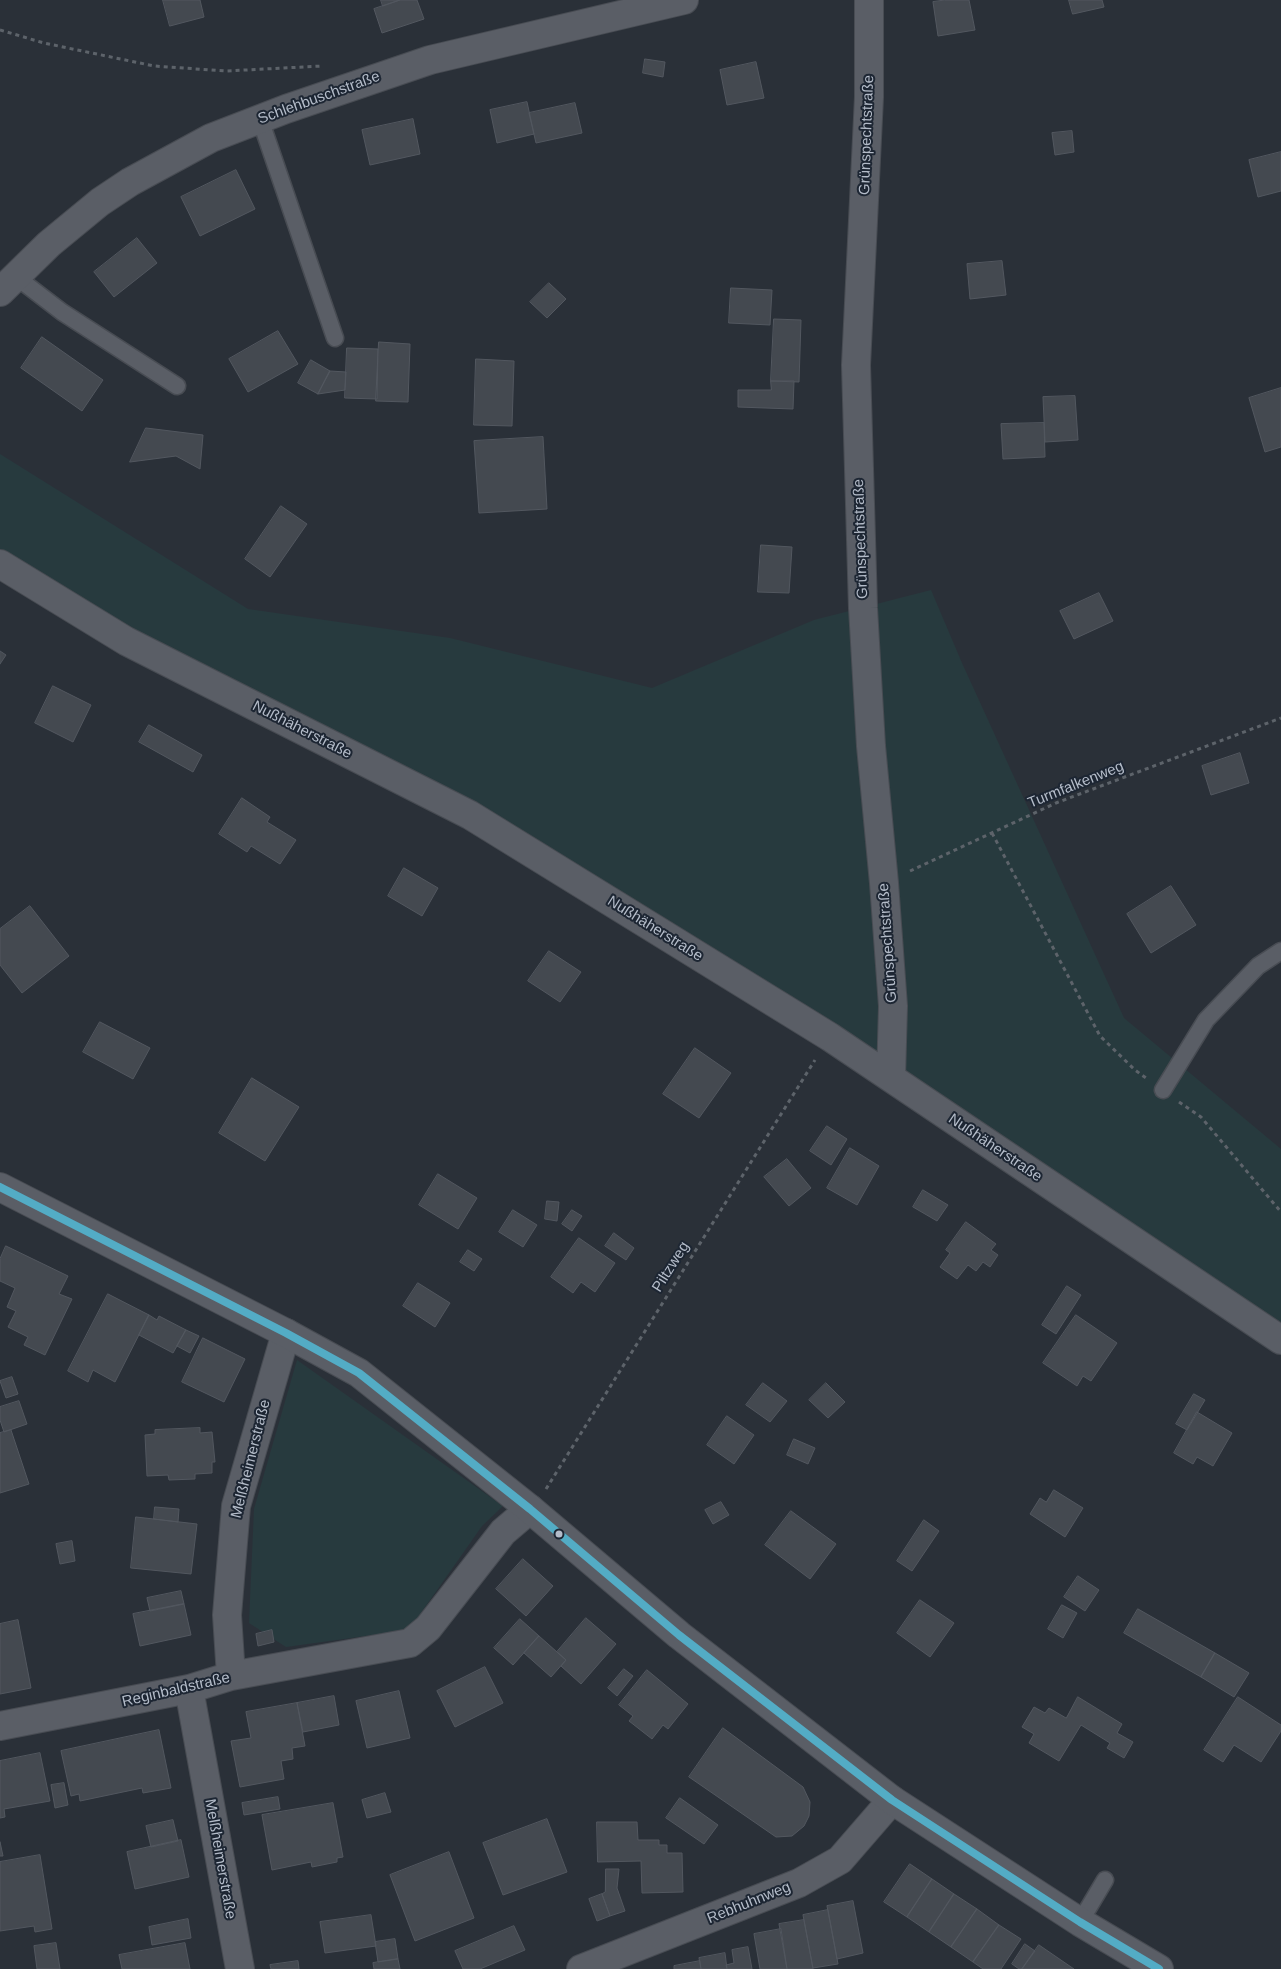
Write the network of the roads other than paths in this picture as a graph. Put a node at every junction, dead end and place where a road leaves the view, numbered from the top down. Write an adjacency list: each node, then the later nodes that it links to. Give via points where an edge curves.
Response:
1 (684, 0): 3 (street, Schlehbuschstraße, via 430,60)
2 (869, 0): 9 (street, Grünspechtstraße, via 869,97 856,365 863,608 893,1006)
3 (260, 119): 4 (street, Schlehbuschstraße, via 211,138 130,182 56,238); 5 (lane)
4 (7, 284): 6 (lane, via 62,312)
5 (335, 338)
6 (177, 386)
7 (0, 564): 9 (street, Nußhäherstraße, via 126,642 470,815)
8 (1281, 951): 10 (lane, via 1258,966 1206,1020)
9 (892, 1078): 13 (street, Nußhäherstraße)
10 (1162, 1090)
11 (0, 1187): 12 (street)
12 (286, 1333): 14 (street, via 359,1374); 15 (street, Melßheimerstraße, via 236,1506 227,1615)
13 (1281, 1340)
14 (530, 1509): 15 (street, Reginbaldstraße, via 503,1532 428,1628 410,1643); 18 (street, via 679,1635)
15 (231, 1676): 16 (street, Reginbaldstraße)
16 (189, 1689): 17 (street, Reginbaldstraße); 21 (street, Melßheimerstraße)
17 (0, 1726)
18 (892, 1800): 20 (street); 22 (street, Rebhuhnweg, via 840,1860 799,1883)
19 (1105, 1880): 20 (lane)
20 (1080, 1922): 23 (street)
21 (240, 1969)
22 (581, 1969)
23 (1159, 1969)

